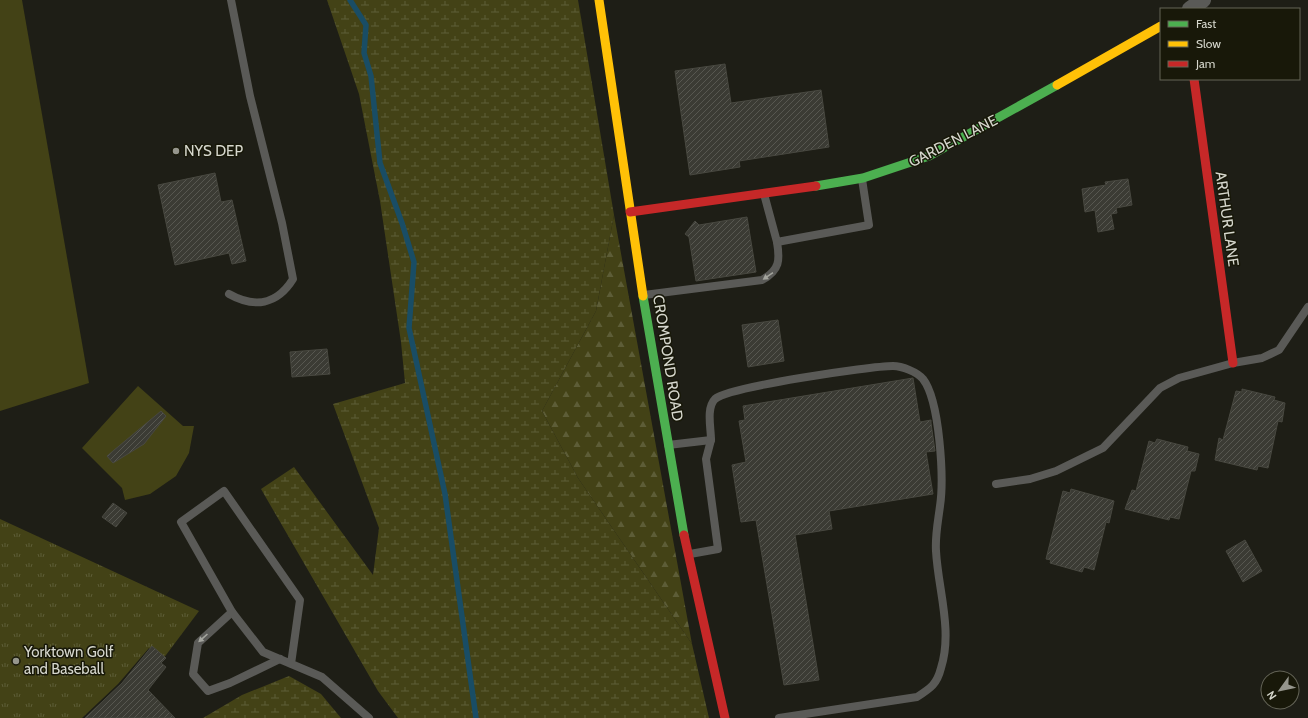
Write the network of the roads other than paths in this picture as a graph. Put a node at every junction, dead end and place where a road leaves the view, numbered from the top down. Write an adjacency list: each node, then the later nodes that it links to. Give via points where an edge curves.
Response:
1 (231, 0): 11 (lane, via 250,96 282,223 293,279 286,290 264,302 244,300)
2 (599, 0): 9 (main road, CROMPOND ROAD)
3 (1203, 0): 4 (street)
4 (1191, 8)
5 (1160, 27): 7 (main road, GARDEN LANE, via 940,151 911,164)
6 (1194, 80): 14 (main road, ARTHUR LANE)
7 (862, 179): 8 (main road, GARDEN LANE); 10 (lane, via 869,225)
8 (764, 193): 9 (main road, GARDEN LANE); 10 (lane)
9 (630, 212): 12 (main road, CROMPOND ROAD)
10 (777, 242): 12 (lane, one-way to 12, via 778,265 773,274 762,280)
11 (229, 294)
12 (643, 295): 16 (main road, CROMPOND ROAD)
13 (1308, 307): 14 (lane, via 1279,350 1262,358)
14 (1233, 363): 17 (lane, via 1179,378 1160,388 1103,448 1082,459 1030,479)
15 (711, 440): 16 (lane); 18 (lane, via 706,459 718,549); 24 (lane, via 710,410 715,399 726,393 801,378 894,366 912,372 922,379 931,395 942,453 941,505 935,532 945,645 942,668 934,686 917,697)
16 (668, 445): 18 (main road, CROMPOND ROAD)
17 (996, 484)
18 (688, 554): 23 (main road, CROMPOND ROAD)
19 (232, 612): 20 (lane, via 263,652); 20 (lane, one-way to 20, via 198,643 193,674 208,691); 21 (lane, via 180,522 224,491 300,600)
20 (280, 659): 21 (lane)
21 (291, 664): 22 (lane, via 322,677)
22 (369, 718)
23 (725, 718)
24 (778, 718)

